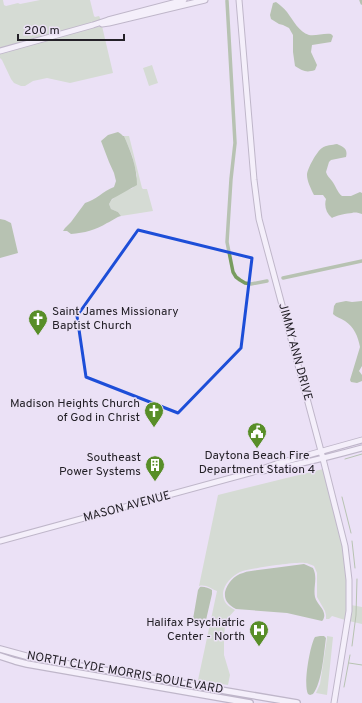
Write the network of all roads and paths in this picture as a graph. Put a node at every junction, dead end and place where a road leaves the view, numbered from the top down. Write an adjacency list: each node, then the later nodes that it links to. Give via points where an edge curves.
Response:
1 (184, 0): 4 (street)
2 (205, 0): 4 (street)
3 (239, 0): 8 (street, JIMMY ANN DRIVE, via 259,219)
4 (93, 25): 5 (street)
5 (0, 50)
6 (362, 440): 8 (street, MASON AVENUE)
7 (362, 448): 9 (street, MASON AVENUE)
8 (321, 451): 9 (street, JIMMY ANN DRIVE); 10 (street, MASON AVENUE)
9 (323, 459): 10 (street, MASON AVENUE); 16 (street, JIMMY ANN DRIVE, via 345,546 349,580 349,610)
10 (253, 472): 11 (street, MASON AVENUE)
11 (0, 541)
12 (0, 649): 15 (main road, NORTH CLYDE MORRIS BOULEVARD, via 33,658)
13 (0, 656): 14 (main road, NORTH CLYDE MORRIS BOULEVARD, via 27,664)
14 (250, 703)
15 (297, 703)
16 (334, 703)

